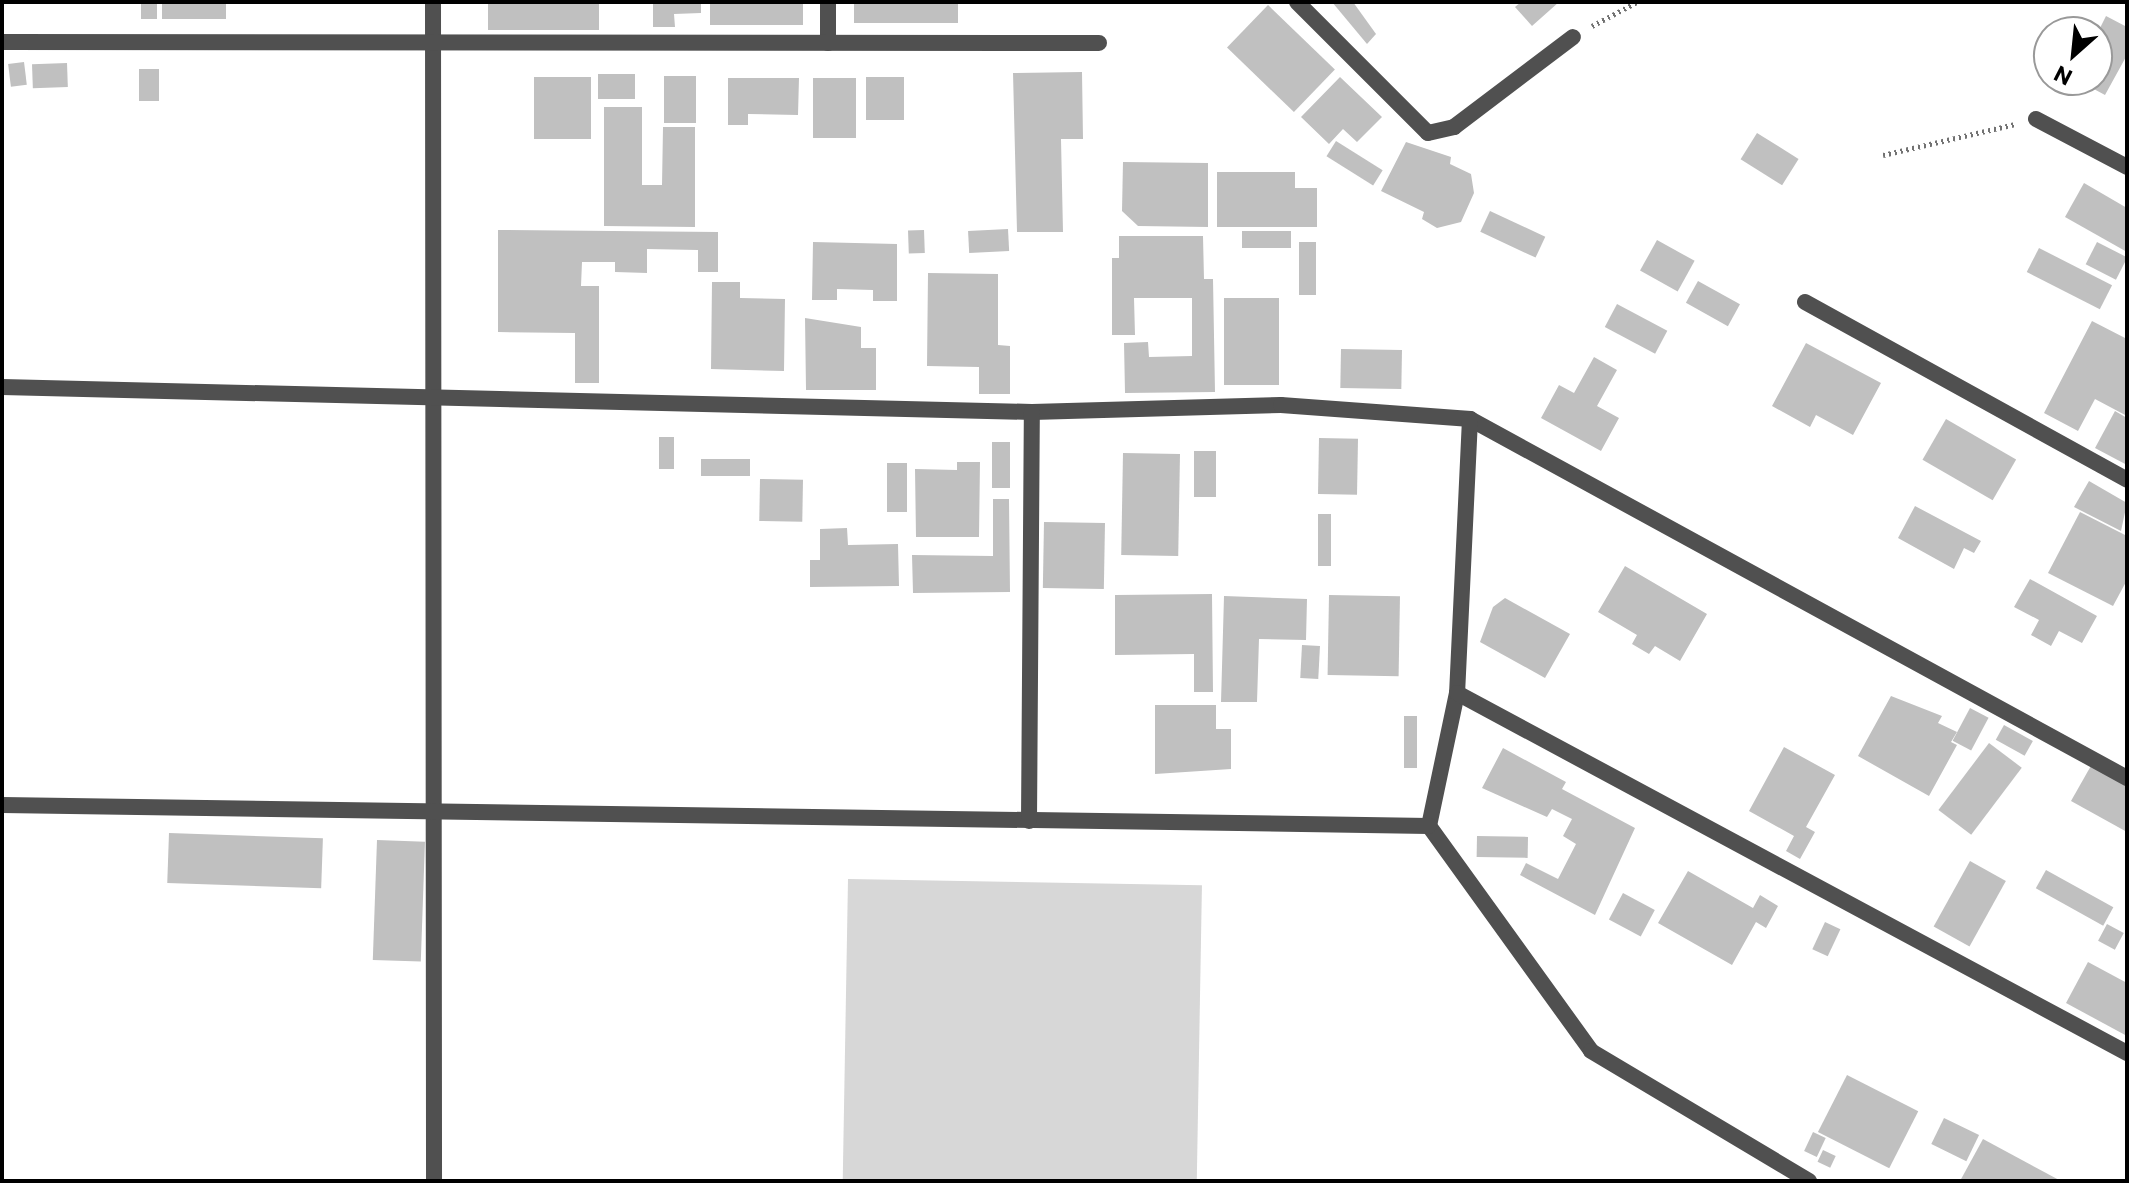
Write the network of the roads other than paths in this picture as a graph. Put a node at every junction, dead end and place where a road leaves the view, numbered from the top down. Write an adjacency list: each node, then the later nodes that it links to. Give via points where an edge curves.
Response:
1 (433, 2): 6 (street)
2 (828, 2): 7 (street)
3 (1297, 2): 4 (street, via 1428,133 1454,127)
4 (1573, 37)
5 (2, 42): 6 (street)
6 (433, 43): 7 (street); 13 (street)
7 (828, 43): 8 (street)
8 (1099, 43)
9 (2036, 119): 10 (street)
10 (2127, 167)
11 (1805, 302): 16 (street)
12 (2, 387): 13 (street)
13 (433, 395): 14 (street); 20 (street)
14 (1032, 412): 15 (street, via 1281,405); 21 (street)
15 (1470, 419): 17 (street); 18 (street)
16 (2127, 480)
17 (1457, 693): 22 (street); 23 (street)
18 (2127, 778)
19 (2, 805): 20 (street)
20 (433, 811): 21 (street); 24 (street)
21 (1029, 821): 22 (street)
22 (1429, 826): 25 (street, via 1591,1051)
23 (2127, 1053)
24 (434, 1181)
25 (1809, 1181)

